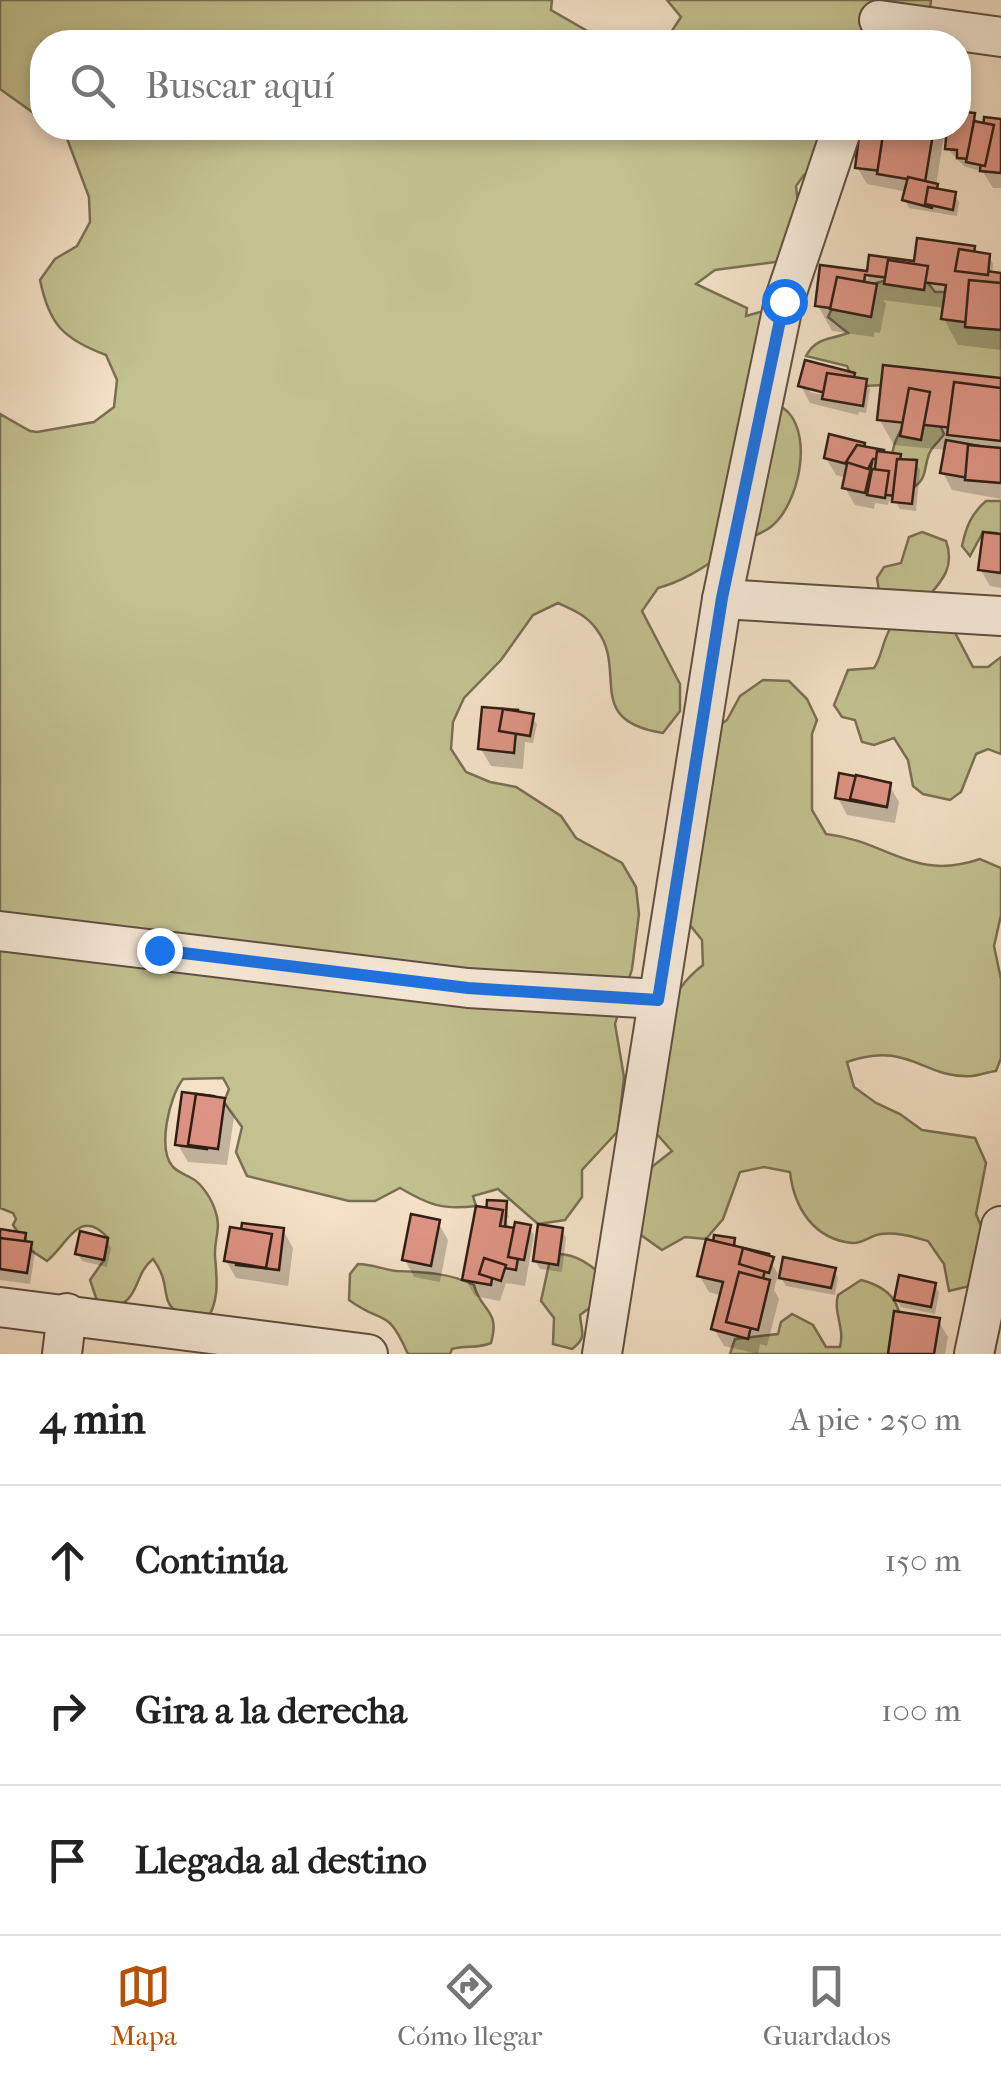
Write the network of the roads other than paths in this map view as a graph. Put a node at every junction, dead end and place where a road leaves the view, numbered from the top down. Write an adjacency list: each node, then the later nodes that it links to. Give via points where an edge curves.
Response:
1 (880, 21): 2 (street)
2 (948, 30)
3 (971, 33): 4 (street)
4 (1001, 37)
5 (838, 140): 6 (street, via 784,301)
6 (722, 598): 7 (street); 9 (street)
7 (1001, 616)
8 (0, 931): 9 (street, via 468,988)
9 (658, 1000): 15 (street)
10 (1001, 1226): 16 (street)
11 (0, 1307): 12 (street)
12 (67, 1314): 13 (street); 14 (street)
13 (62, 1354)
14 (368, 1354)
15 (602, 1354)
16 (974, 1354)

